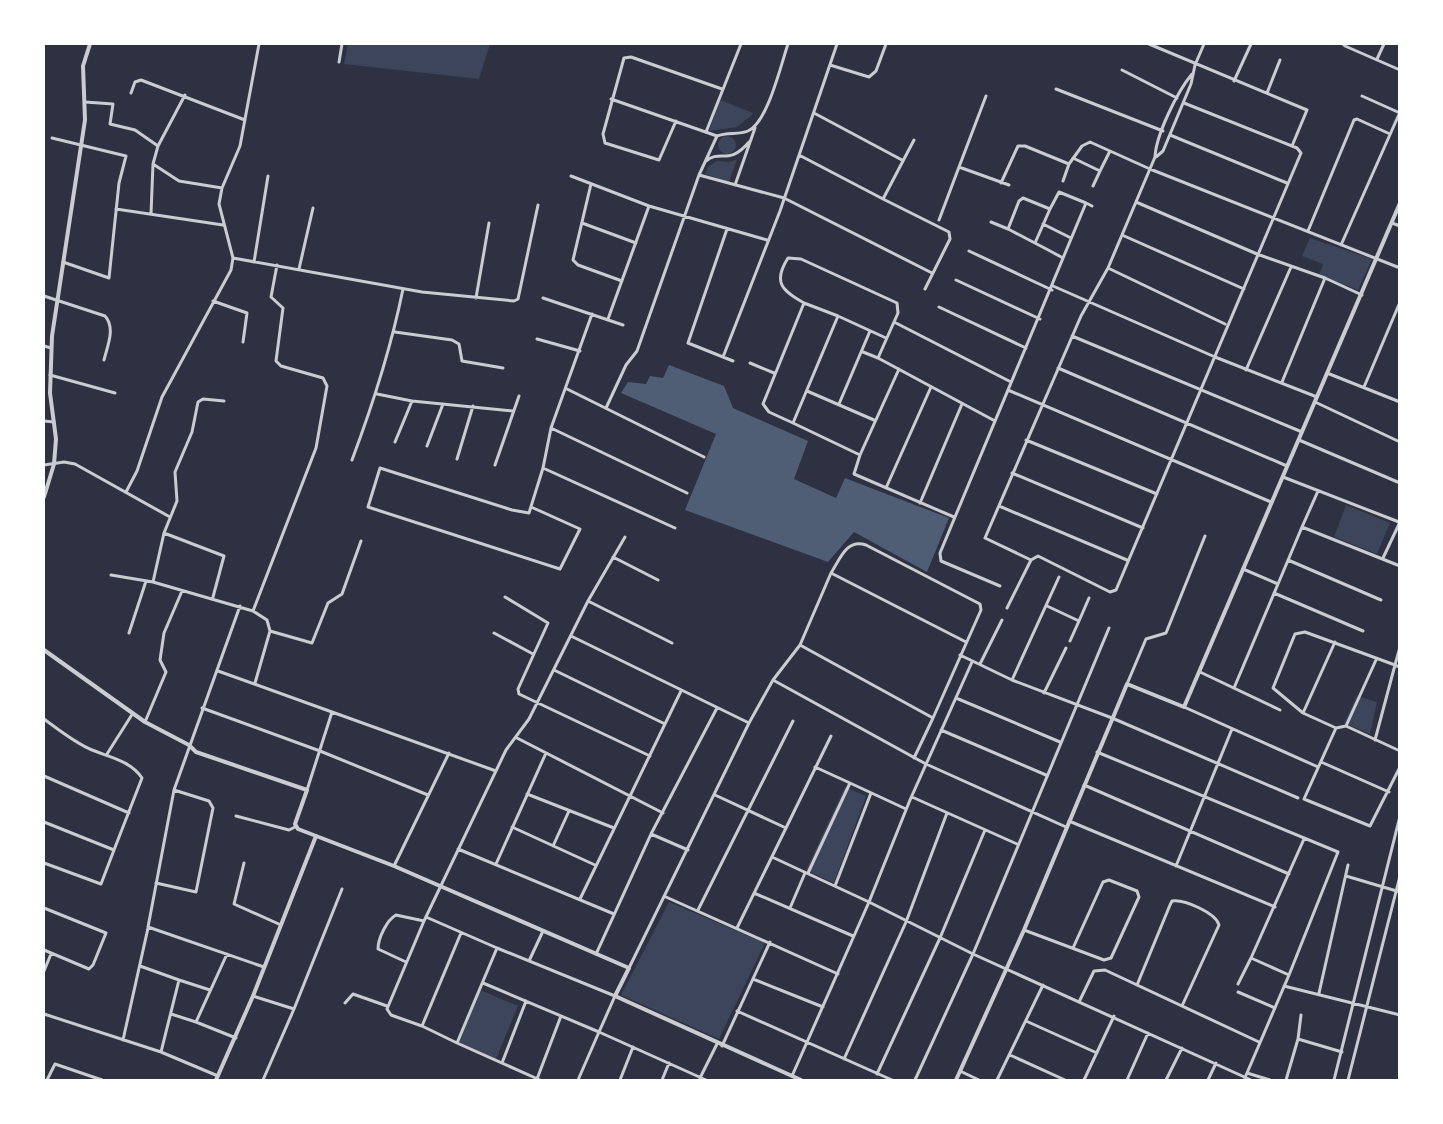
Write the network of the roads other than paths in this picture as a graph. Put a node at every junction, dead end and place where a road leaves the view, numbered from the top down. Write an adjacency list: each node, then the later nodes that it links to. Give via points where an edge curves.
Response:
1 (90, 44): 31 (street, via 83,66)
2 (259, 44): 35 (street)
3 (342, 44): 15 (street)
4 (741, 44): 22 (street)
5 (788, 44): 37 (street)
6 (837, 44): 17 (street)
7 (886, 44): 17 (street, via 876,71 869,77)
8 (1149, 44): 16 (street)
9 (1204, 44): 16 (street)
10 (1251, 44): 21 (street)
11 (1344, 44): 13 (street)
12 (1384, 44): 13 (street)
13 (1377, 59): 19 (street)
14 (1280, 60): 25 (street)
15 (339, 62)
16 (1195, 64): 20 (street); 21 (street)
17 (830, 65): 33 (street)
18 (1122, 70): 29 (street)
19 (1400, 70)
20 (1192, 74): 29 (street); 32 (street)
21 (1234, 81): 25 (street)
22 (722, 89): 30 (street, via 627,56); 39 (street)
23 (1056, 89): 38 (street)
24 (131, 93): 26 (street, via 135,82 141,80)
25 (1267, 93): 48 (street, via 1307,110)
26 (185, 95): 35 (street); 47 (street)
27 (986, 96): 57 (street)
28 (1362, 96): 34 (street)
29 (1177, 98): 38 (street)
30 (611, 99): 36 (street); 36 (street, via 605,143 654,160 663,157)
31 (85, 102): 46 (street); 47 (street, via 113,104 110,124 135,130)
32 (1184, 103): 41 (street); 48 (street)
33 (814, 113): 50 (street); 53 (street)
34 (1399, 113): 40 (street)
35 (244, 120): 70 (street, via 240,146)
36 (676, 121): 39 (street)
37 (756, 127): 42 (street); 44 (street)
38 (1163, 131): 52 (street)
39 (706, 132): 42 (street)
40 (1390, 134): 95 (street, via 1354,120); 101 (street)
41 (1170, 135): 52 (street); 65 (street)
42 (717, 136): 54 (street)
43 (52, 138): 46 (street)
44 (751, 140): 54 (street, via 735,154 711,157); 67 (street)
45 (914, 140): 53 (street)
46 (81, 143): 80 (street, via 126,156); 108 (street)
47 (158, 146): 55 (street)
48 (1292, 146): 65 (street, via 1301,153)
49 (1110, 151): 51 (street, via 1090,142); 58 (street); 59 (street)
50 (799, 155): 71 (street); 72 (street)
51 (1073, 158): 56 (street); 59 (street)
52 (1155, 158): 58 (street)
53 (903, 160): 72 (street)
54 (705, 162): 60 (street)
55 (153, 164): 70 (street, via 179,181); 82 (street)
56 (1069, 164): 63 (street); 64 (street, via 1020,146)
57 (959, 168): 64 (street); 85 (street)
58 (1150, 170): 73 (street); 84 (street)
59 (1100, 171): 69 (street)
60 (699, 175): 67 (street); 83 (street)
61 (268, 176): 107 (street)
62 (571, 176): 66 (street)
63 (1063, 181)
64 (1001, 183): 68 (street)
65 (1288, 183): 84 (street)
66 (591, 184): 77 (street); 89 (street)
67 (735, 185): 71 (street)
68 (1009, 185)
69 (1093, 186)
70 (222, 188): 91 (street, via 219,204)
71 (784, 198): 98 (street); 114 (street)
72 (883, 199): 114 (street, via 949,232 950,238)
73 (1136, 202): 96 (street); 103 (street)
74 (1086, 203): 78 (street); 81 (street, via 1059,192); 97 (street)
75 (1400, 203): 87 (street)
76 (538, 205): 124 (street, via 518,299)
77 (649, 206): 83 (street); 99 (street)
78 (1092, 206)
79 (313, 208): 113 (street)
80 (116, 209): 82 (street); 108 (street, via 109,278)
81 (1050, 209): 90 (street); 94 (street, via 1023,198)
82 (152, 213): 91 (street)
83 (684, 216): 93 (street); 184 (street, via 637,351)
84 (1274, 218): 95 (street); 103 (street)
85 (939, 220)
86 (991, 222): 94 (street)
87 (1390, 222): 92 (street); 106 (street)
88 (489, 223): 124 (street)
89 (582, 223): 99 (street); 116 (street, via 574,263)
90 (1043, 224): 97 (street); 100 (street)
91 (223, 225): 104 (street)
92 (1400, 226)
93 (727, 229): 98 (street); 150 (street, via 688,342)
94 (1008, 229): 100 (street)
95 (1308, 231): 101 (street)
96 (1122, 235): 111 (street); 119 (street)
97 (1071, 238): 105 (street)
98 (767, 240): 150 (street)
99 (636, 243): 116 (street)
100 (1035, 243): 105 (street)
101 (1341, 245): 106 (street)
102 (969, 251): 118 (street)
103 (1257, 254): 110 (street); 119 (street)
104 (233, 258): 107 (street); 127 (street, via 227,279)
105 (1064, 258): 118 (street)
106 (1377, 258): 112 (street); 122 (street)
107 (254, 261): 109 (street)
108 (63, 262): 126 (street)
109 (277, 265): 113 (street); 257 (street, via 271,297 283,308 276,361 281,366 323,378 327,386 316,448)
110 (1291, 267): 115 (street); 159 (street)
111 (1108, 268): 128 (street); 138 (street)
112 (1400, 268)
113 (299, 269): 120 (street)
114 (932, 273): 121 (street)
115 (1325, 279): 122 (street); 164 (street)
116 (622, 280): 134 (street)
117 (956, 280): 135 (street)
118 (1052, 288): 128 (street); 135 (street)
119 (1244, 288): 138 (street)
120 (403, 289): 124 (street); 140 (street)
121 (925, 289)
122 (1362, 295): 161 (street)
123 (44, 296): 126 (street)
124 (476, 298)
125 (543, 298): 132 (street)
126 (56, 300): 146 (street); 153 (street, via 105,316 111,328)
127 (213, 301): 144 (street, via 247,313); 214 (street, via 162,397)
128 (1087, 301): 141 (street); 151 (street)
129 (1400, 302): 166 (street)
130 (804, 303): 133 (street); 136 (street, via 782,290 782,269 788,258 801,259 897,303 899,310); 160 (street)
131 (939, 307): 147 (street)
132 (592, 314): 134 (street); 148 (street)
133 (838, 316): 139 (street); 170 (street)
134 (608, 319): 137 (street)
135 (1040, 319): 147 (street)
136 (894, 322): 142 (street); 163 (street)
137 (623, 325)
138 (1226, 325): 151 (street)
139 (870, 331): 142 (street); 149 (street)
140 (394, 332): 156 (street, via 452,340 459,344 462,361); 172 (street)
141 (1072, 336): 157 (street); 169 (street)
142 (886, 338): 152 (street)
143 (537, 339): 148 (street)
144 (243, 342)
145 (44, 346): 146 (street)
146 (51, 348): 162 (street)
147 (1026, 348): 163 (street)
148 (580, 351): 167 (street)
149 (863, 352): 152 (street); 180 (street)
150 (723, 357): 154 (street)
151 (1215, 357): 159 (street); 169 (street)
152 (878, 358): 158 (street)
153 (104, 360)
154 (733, 361)
155 (750, 363): 160 (street)
156 (503, 368)
157 (1058, 368): 182 (street); 191 (street)
158 (899, 369): 165 (street); 186 (street)
159 (1246, 370): 164 (street)
160 (774, 373): 190 (street, via 763,404 766,410)
161 (1327, 373): 166 (street); 174 (street)
162 (50, 375): 171 (street); 189 (street)
163 (1011, 382): 168 (street)
164 (1282, 382): 174 (street)
165 (931, 387): 181 (street); 212 (street)
166 (1364, 387): 178 (street)
167 (567, 389): 184 (street); 192 (street)
168 (1008, 390): 182 (street); 188 (street)
169 (1202, 390): 191 (street); 193 (street)
170 (807, 391): 180 (street); 190 (street)
171 (115, 393)
172 (376, 394): 176 (street); 202 (street)
173 (519, 396): 185 (street)
174 (1317, 397): 177 (street)
175 (224, 401): 222 (street, via 198,402 192,432 175,472 177,501)
176 (412, 401): 179 (street); 196 (street)
177 (1315, 402): 193 (street); 197 (street)
178 (1399, 402)
179 (443, 404): 183 (street); 198 (street)
180 (839, 404): 186 (street)
181 (962, 404): 188 (street); 219 (street)
182 (1042, 404): 194 (street); 203 (street)
183 (473, 405): 185 (street); 201 (street)
184 (606, 408): 200 (street)
185 (513, 411): 206 (street)
186 (875, 420): 199 (street)
187 (44, 421): 189 (street)
188 (995, 421): 223 (street)
189 (55, 422): 204 (street)
190 (793, 423): 199 (street)
191 (1187, 424): 203 (street); 207 (street)
192 (551, 428): 208 (street); 215 (street)
193 (1302, 432): 195 (street)
194 (1026, 440): 209 (street); 216 (street)
195 (1299, 440): 207 (street); 211 (street)
196 (395, 442)
197 (1400, 442)
198 (428, 446)
199 (860, 455): 212 (street, via 854,474)
200 (704, 457)
201 (457, 459)
202 (352, 460)
203 (1172, 460): 216 (street); 218 (street)
204 (54, 464): 205 (street); 214 (street, via 75,464); 217 (street)
205 (44, 465)
206 (495, 465)
207 (1287, 466): 210 (street)
208 (543, 468): 221 (street); 226 (street)
209 (1012, 473): 220 (street); 227 (street)
210 (1283, 477): 213 (street); 218 (street)
211 (1400, 483)
212 (886, 488): 219 (street)
213 (1318, 491): 224 (street); 225 (street)
214 (126, 492): 222 (street)
215 (687, 493)
216 (1158, 495): 227 (street)
217 (44, 497)
218 (1272, 502): 238 (street)
219 (920, 503): 223 (street)
220 (998, 506): 234 (street, via 985,538); 235 (street)
221 (531, 507): 221 (street, via 529,513 512,510 380,468 368,507 554,569 561,567 580,529)
222 (170, 517): 228 (street)
223 (954, 517): 246 (street, via 940,559)
224 (1399, 522): 233 (street)
225 (1302, 527): 233 (street); 236 (street)
226 (675, 528)
227 (1143, 528): 235 (street)
228 (164, 533): 244 (street); 249 (street, via 224,556)
229 (1205, 536): 286 (street, via 1166,633 1146,639)
230 (625, 537): 232 (street)
231 (361, 541): 261 (street, via 342,594 328,603 312,643)
232 (613, 557): 242 (street); 253 (street)
233 (1383, 558): 237 (street)
234 (1031, 560): 235 (street, via 1038,556 1110,592 1116,590); 256 (street)
235 (1127, 560)
236 (1288, 560): 245 (street); 252 (street)
237 (1400, 566)
238 (1243, 569): 245 (street); 282 (street)
239 (831, 573): 267 (street); 267 (street, via 850,545 861,543 978,601 981,610); 270 (street)
240 (111, 575): 243 (street)
241 (1059, 578): 255 (street)
242 (658, 580)
243 (146, 581): 244 (street); 263 (street)
244 (153, 582): 247 (street)
245 (1278, 584): 248 (street)
246 (1000, 586)
247 (182, 591): 249 (street); 304 (street, via 164,633 160,660 166,672)
248 (1274, 593): 262 (street); 287 (street)
249 (213, 597): 254 (street)
250 (505, 597): 274 (street, via 548,620)
251 (1089, 598): 259 (street)
252 (1381, 600)
253 (588, 601): 265 (street); 269 (street)
254 (240, 606): 257 (street); 281 (street)
255 (1047, 606): 259 (street); 284 (street)
256 (1007, 608)
257 (253, 610): 261 (street, via 267,620)
258 (1002, 620): 278 (street)
259 (1079, 621): 266 (street)
260 (1109, 628): 292 (street)
261 (270, 631): 285 (street)
262 (1363, 631)
263 (129, 633)
264 (494, 633): 274 (street)
265 (571, 636): 280 (street); 288 (street)
266 (1070, 641)
267 (966, 642): 275 (street)
268 (1335, 642): 276 (street); 299 (street); 299 (street, via 1305,632 1295,634 1273,688)
269 (672, 643)
270 (800, 645): 283 (street); 300 (street)
271 (1400, 647): 279 (street)
272 (1066, 648): 289 (street)
273 (44, 650): 298 (street)
274 (533, 654): 291 (street, via 518,691)
275 (960, 655): 277 (street); 300 (street)
276 (1376, 660): 279 (street); 307 (street)
277 (972, 662): 278 (street); 290 (street)
278 (980, 664): 284 (street)
279 (1397, 666): 313 (street)
280 (554, 670): 291 (street); 306 (street)
281 (218, 671): 285 (street); 294 (street)
282 (1200, 672): 287 (street); 293 (street)
283 (773, 680): 305 (street); 323 (street)
284 (1012, 680): 289 (street)
285 (255, 683): 297 (street)
286 (1127, 684): 293 (street); 301 (street)
287 (1234, 688): 296 (street)
288 (681, 691): 295 (street); 306 (street)
289 (1044, 693): 292 (street)
290 (956, 698): 310 (street); 314 (street)
291 (537, 704): 312 (street); 322 (street)
292 (1076, 705): 301 (street); 314 (street)
293 (1184, 707): 309 (street)
294 (202, 708): 315 (street); 316 (street)
295 (717, 708): 305 (street); 351 (street)
296 (1280, 710)
297 (332, 712): 316 (street); 319 (street)
298 (133, 713): 304 (street); 321 (street)
299 (1303, 713): 308 (street)
300 (933, 718): 323 (street)
301 (1112, 718): 318 (street); 325 (street)
302 (44, 719): 321 (street, via 93,751)
303 (794, 721): 348 (street)
304 (145, 722): 315 (street)
305 (749, 723): 342 (street)
306 (665, 724): 322 (street)
307 (1346, 726): 308 (street); 313 (street)
308 (1336, 728): 324 (street)
309 (1232, 729): 325 (street); 328 (street)
310 (941, 730): 326 (street); 331 (street)
311 (831, 736): 327 (street)
312 (517, 738): 320 (street); 330 (street)
313 (1375, 740): 317 (street)
314 (1060, 742): 331 (street)
315 (189, 745): 335 (street); 336 (street, via 196,752)
316 (320, 751): 336 (street); 340 (street)
317 (1400, 751)
318 (1097, 752): 334 (street); 344 (street)
319 (449, 753): 330 (street); 340 (street)
320 (546, 753): 339 (street); 341 (street)
321 (107, 754): 350 (street, via 141,775)
322 (650, 756): 341 (street)
323 (914, 758): 326 (street)
324 (1321, 762): 328 (street); 337 (street)
325 (1218, 763): 344 (street); 345 (street)
326 (926, 764): 343 (street); 349 (street)
327 (815, 767): 333 (street); 361 (street)
328 (1318, 767): 337 (street, via 1304,800 1368,827)
329 (1400, 767): 337 (street)
330 (496, 771): 369 (street)
331 (1046, 775): 349 (street)
332 (44, 776): 350 (street)
333 (850, 783): 338 (street); 380 (street)
334 (1084, 785): 355 (street); 363 (street)
335 (174, 790): 384 (street); 384 (street, via 209,801 213,808 196,892)
336 (307, 790): 357 (street)
337 (1389, 792)
338 (871, 793): 346 (street); 386 (street)
339 (527, 794): 347 (street); 358 (street)
340 (428, 795): 378 (street)
341 (630, 795): 351 (street); 360 (street)
342 (715, 795): 348 (street); 371 (street)
343 (911, 797): 346 (street); 352 (street)
344 (1203, 798): 363 (street); 366 (street)
345 (1299, 798)
346 (906, 809): 393 (street)
347 (569, 811): 360 (street); 368 (street)
348 (747, 811): 361 (street); 397 (street)
349 (1030, 812): 359 (street); 367 (street)
350 (129, 813): 370 (street)
351 (663, 813): 364 (street)
352 (947, 813): 362 (street); 400 (street)
353 (236, 816): 357 (street, via 289,830)
354 (1400, 816): 387 (street)
355 (1069, 821): 359 (street); 379 (street)
356 (44, 822): 370 (street)
357 (296, 827): 365 (street)
358 (512, 827): 368 (street); 375 (street)
359 (1066, 827): 404 (street)
360 (614, 828): 376 (street)
361 (786, 828): 372 (street)
362 (985, 830): 367 (street); 408 (street)
363 (1189, 831): 379 (street); 381 (street)
364 (651, 834): 371 (street); 398 (street)
365 (316, 836): 378 (street); 401 (street)
366 (1304, 839): 381 (street); 426 (street, via 1338,852)
367 (1017, 844): 416 (street)
368 (554, 846): 376 (street)
369 (458, 849): 375 (street); 385 (street)
370 (114, 850): 373 (street, via 100,884)
371 (687, 850): 391 (street)
372 (772, 857): 380 (street); 389 (street)
373 (44, 863)
374 (244, 863): 401 (street, via 234,904)
375 (496, 864): 392 (street)
376 (596, 865): 392 (street)
377 (1348, 865): 382 (street)
378 (394, 866): 385 (street)
379 (1176, 866): 394 (street)
380 (806, 873): 386 (street); 396 (street)
381 (1289, 874): 394 (street)
382 (1346, 876): 387 (street); 436 (street)
383 (1400, 876): 390 (street)
384 (156, 883): 402 (street)
385 (439, 885): 399 (street); 405 (street)
386 (836, 886): 393 (street)
387 (1383, 887): 390 (street); 441 (street)
388 (342, 889): 448 (street)
389 (754, 892): 396 (street); 403 (street)
390 (1398, 892): 443 (street)
391 (666, 897): 397 (street); 422 (street)
392 (580, 899): 398 (street)
393 (869, 902): 400 (street); 407 (street)
394 (1275, 907): 417 (street)
395 (44, 908): 413 (street, via 106,933 88,969)
396 (789, 908): 407 (street)
397 (698, 910): 403 (street)
398 (614, 914): 415 (street)
399 (425, 919): 406 (street); 419 (street); 419 (street, via 393,915 379,940 379,950)
400 (906, 922): 408 (street); 477 (street)
401 (281, 925): 421 (street)
402 (148, 927): 414 (street); 420 (street)
403 (737, 928): 409 (street)
404 (1024, 930): 411 (street); 423 (street)
405 (543, 931): 415 (street); 418 (street)
406 (461, 933): 410 (street); 458 (street)
407 (853, 936): 425 (street)
408 (940, 938): 416 (street); 482 (street)
409 (770, 942): 425 (street); 427 (street)
410 (497, 948): 418 (street); 429 (street)
411 (1073, 948): 411 (street, via 1104,960 1111,958 1139,897 1137,891 1109,880 1103,882)
412 (44, 950): 413 (street)
413 (51, 953): 424 (street)
414 (227, 954): 421 (street); 434 (street)
415 (596, 954): 422 (street)
416 (973, 954): 423 (street); 497 (street)
417 (1251, 958): 426 (street); 431 (street)
418 (529, 961): 438 (street)
419 (406, 962): 444 (street)
420 (140, 966): 428 (street); 464 (street)
421 (264, 967): 437 (street)
422 (629, 968): 438 (street)
423 (1008, 969): 430 (street); 481 (street)
424 (44, 971)
425 (838, 974): 446 (street)
426 (1289, 975): 433 (street)
427 (753, 979): 446 (street); 449 (street)
428 (179, 980): 434 (street); 451 (street)
429 (483, 983): 440 (street); 467 (street)
430 (1043, 984): 439 (street); 456 (street)
431 (1238, 984)
432 (1137, 985): 439 (street, via 1099,969 1094,971); 445 (street); 445 (street, via 1172,901 1181,900 1212,916 1219,925)
433 (1284, 986): 436 (street); 447 (street)
434 (210, 990): 457 (street)
435 (1238, 992): 447 (street)
436 (1319, 993): 441 (street)
437 (254, 996): 448 (street); 461 (street)
438 (615, 996): 459 (street); 468 (street)
439 (1080, 1000): 455 (street)
440 (526, 1001): 454 (street); 478 (street)
441 (1354, 1002): 443 (street); 473 (street)
442 (345, 1003): 444 (street, via 352,994)
443 (1367, 1005): 453 (street); 510 (street)
444 (387, 1006): 458 (street, via 391,1015)
445 (1182, 1006): 466 (street)
446 (823, 1007): 465 (street)
447 (1275, 1008): 466 (street)
448 (294, 1009): 489 (street)
449 (737, 1011): 465 (street); 469 (street)
450 (44, 1014): 464 (street)
451 (171, 1014): 457 (street); 472 (street)
452 (1301, 1015): 462 (street)
453 (1400, 1015)
454 (561, 1016): 459 (street); 490 (street)
455 (1114, 1016): 460 (street); 474 (street)
456 (1026, 1021): 474 (street); 476 (street)
457 (196, 1022): 461 (street)
458 (422, 1026): 467 (street)
459 (599, 1032): 470 (street); 491 (street)
460 (1148, 1033): 471 (street); 503 (street)
461 (236, 1038): 485 (street)
462 (1298, 1039): 473 (street); 508 (street)
463 (1400, 1039): 475 (street)
464 (123, 1040): 472 (street)
465 (807, 1042): 477 (street); 483 (street)
466 (1259, 1042): 484 (street)
467 (457, 1043): 478 (street)
468 (717, 1044): 469 (street); 486 (street)
469 (722, 1046): 483 (street)
470 (633, 1047): 479 (street); 492 (street)
471 (1182, 1048): 480 (street); 504 (street)
472 (161, 1052): 485 (street)
473 (1342, 1052): 509 (street)
474 (1097, 1053): 502 (street)
475 (1400, 1053)
476 (1010, 1055): 500 (street); 501 (street)
477 (844, 1059): 482 (street)
478 (502, 1063): 490 (street)
479 (669, 1063): 486 (street); 493 (street)
480 (1216, 1063): 484 (street); 505 (street)
481 (960, 1071): 498 (street); 499 (street)
482 (877, 1074): 496 (street)
483 (792, 1076): 495 (street)
484 (1245, 1077): 506 (street); 507 (street)
485 (217, 1078)
486 (700, 1078): 494 (street)
487 (47, 1080): 488 (street, via 55,1064)
488 (102, 1080)
489 (263, 1080)
490 (539, 1080)
491 (578, 1080)
492 (620, 1080)
493 (662, 1080)
494 (706, 1080)
495 (801, 1080)
496 (892, 1080)
497 (915, 1080)
498 (956, 1080)
499 (979, 1080)
500 (997, 1080)
501 (1065, 1080)
502 (1084, 1080)
503 (1127, 1080)
504 (1166, 1080)
505 (1208, 1080)
506 (1251, 1080)
507 (1270, 1080)
508 (1286, 1080)
509 (1334, 1080)
510 (1348, 1080)

